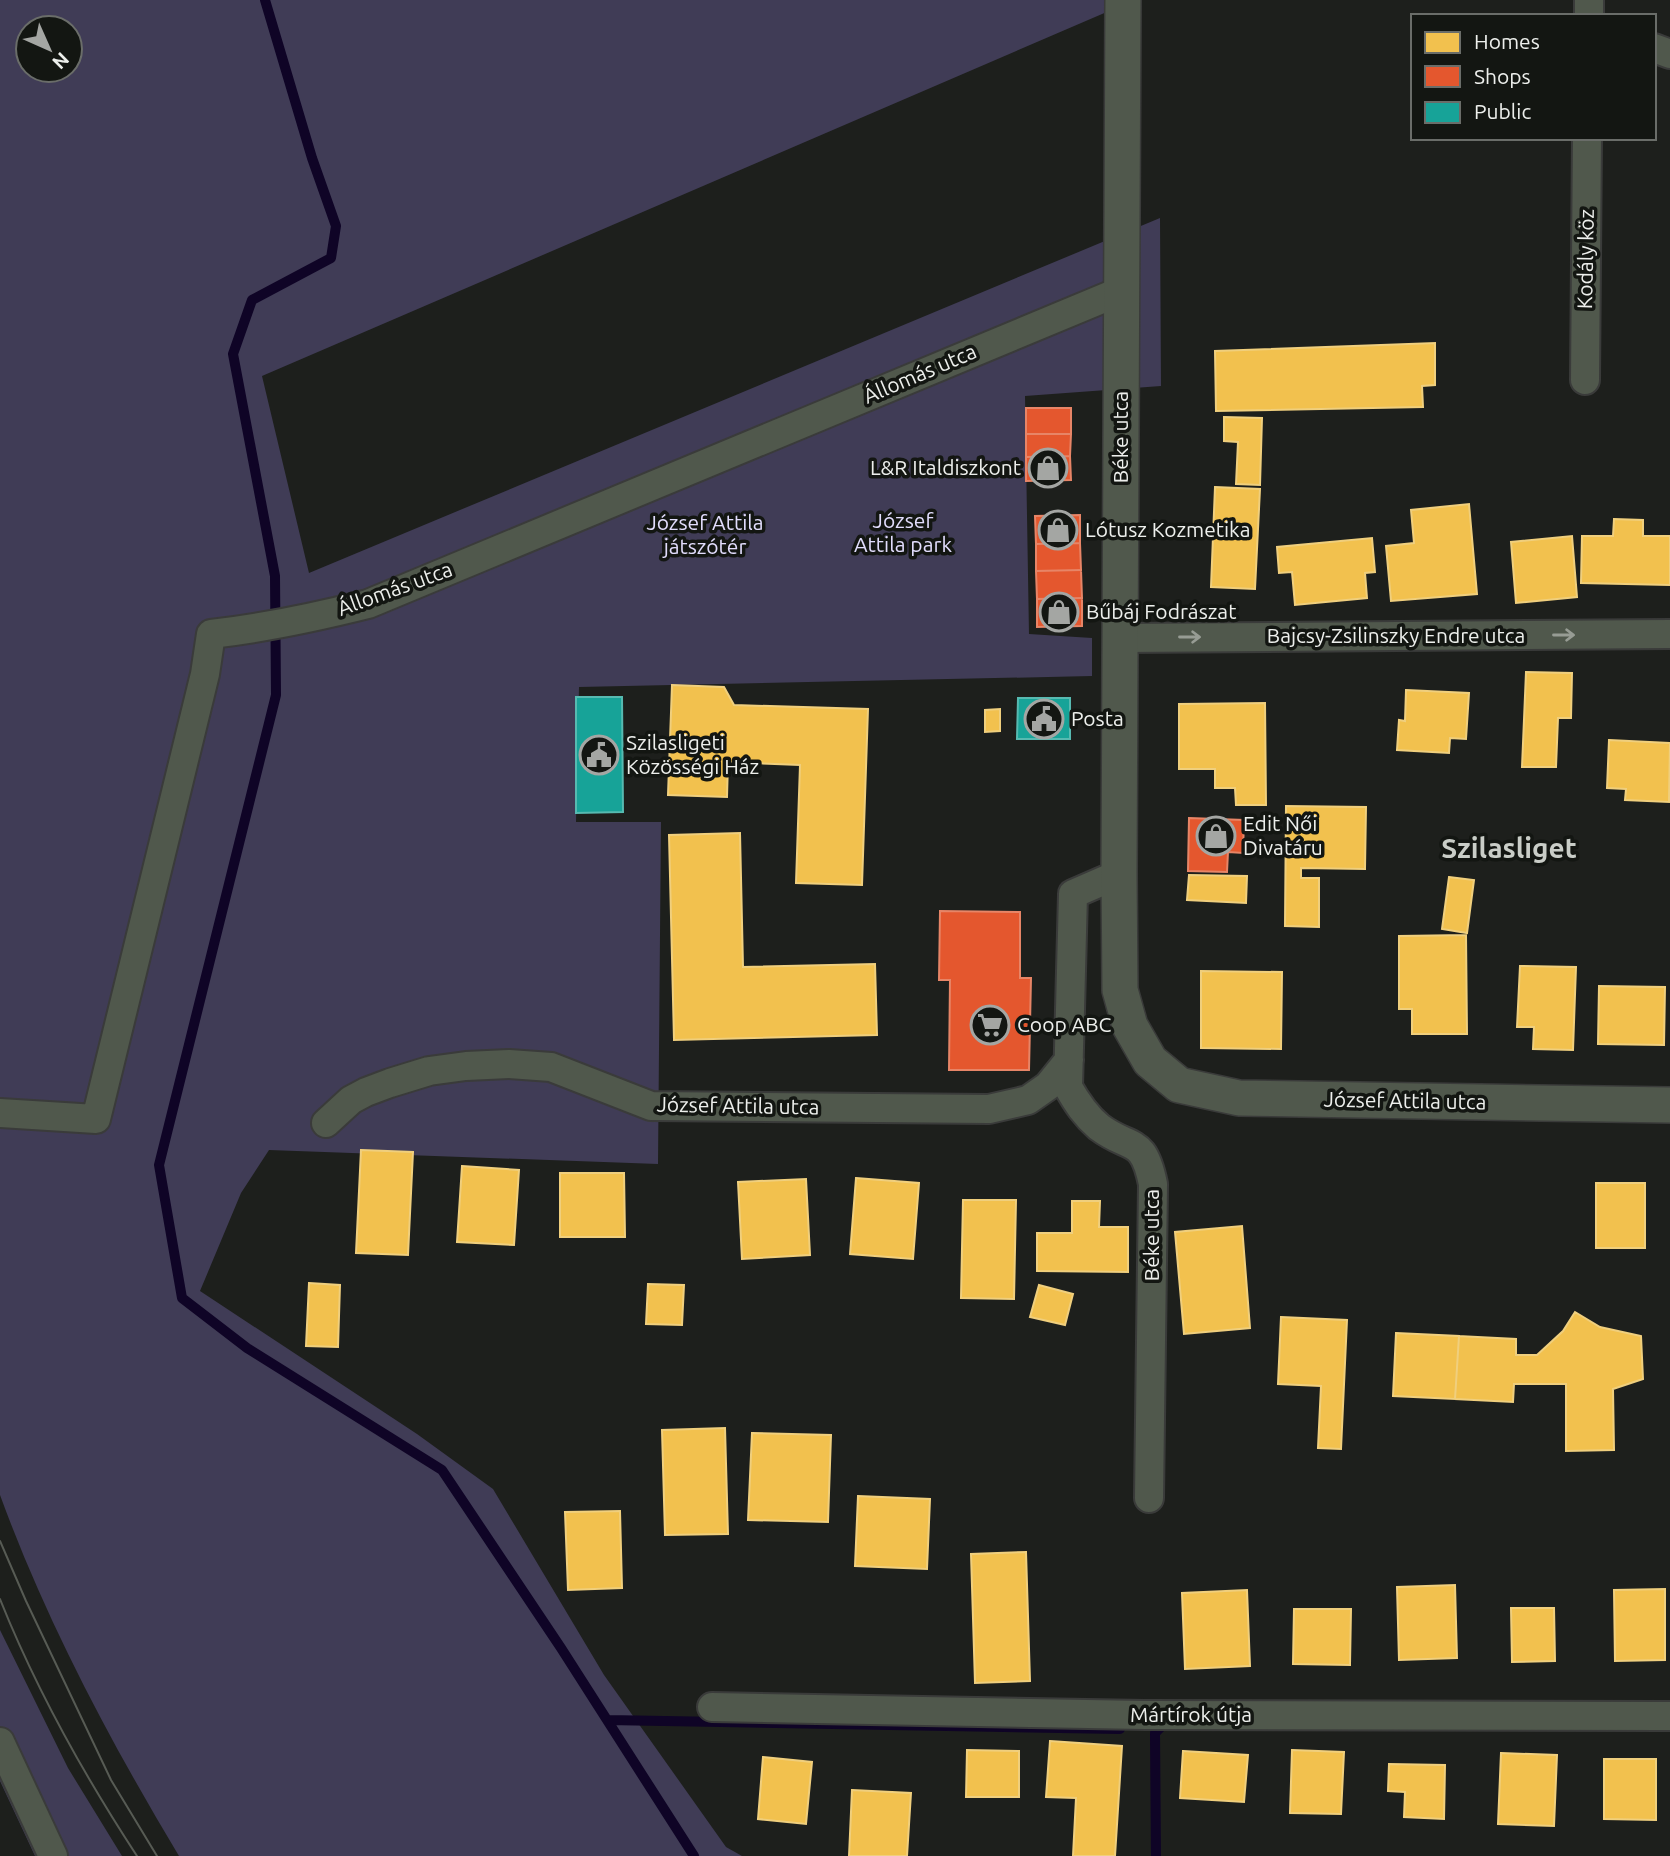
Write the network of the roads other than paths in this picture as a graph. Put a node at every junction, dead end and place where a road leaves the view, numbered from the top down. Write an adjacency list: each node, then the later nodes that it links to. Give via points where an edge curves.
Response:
1 (1123, 0): 3 (street, Béke utca)
2 (1587, 140): 4 (street, Kodály köz)
3 (1122, 291): 6 (street, Béke utca); 11 (street, Állomás utca, via 368,604 299,621 211,634 96,1119)
4 (1585, 380)
5 (1670, 635): 6 (street, Bajcsy-Zsilinszky Endre utca, one-way to 5)
6 (1121, 638): 7 (street, Béke utca)
7 (1119, 874): 8 (street, Béke utca, via 1073,894); 9 (street, Béke utca, via 1120,990 1130,1026)
8 (1069, 1060): 12 (street, József Attila utca, via 1048,1086 1028,1100 989,1108 651,1106 551,1068 466,1066 429,1071 366,1092); 13 (street, Béke utca, via 1068,1087 1080,1110 1101,1128 1137,1146 1149,1165 1153,1184)
9 (1150, 1061): 10 (street, József Attila utca, via 1180,1085 1239,1098)
10 (1670, 1105)
11 (0, 1113)
12 (327, 1123)
13 (1149, 1498)
14 (712, 1707): 15 (street, Mártírok útja, via 1144,1715)
15 (1670, 1716)
16 (0, 1742): 17 (street)
17 (53, 1856)

